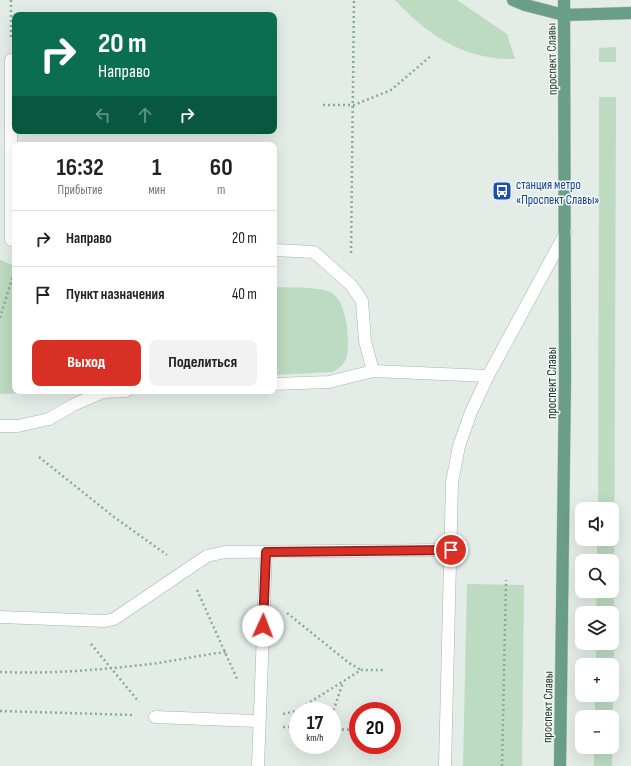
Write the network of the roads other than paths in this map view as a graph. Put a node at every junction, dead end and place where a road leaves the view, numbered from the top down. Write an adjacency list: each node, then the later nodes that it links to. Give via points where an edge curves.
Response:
1 (513, 0): 4 (main road)
2 (564, 0): 4 (main road, проспект Славы)
3 (631, 13): 4 (main road)
4 (564, 15): 6 (main road, проспект Славы)
5 (11, 60): 7 (street)
6 (566, 232): 10 (street); 21 (main road, проспект Славы)
7 (9, 240)
8 (277, 250): 9 (street, via 314,252 351,286 362,301 365,341)
9 (372, 371): 10 (street); 11 (street, via 329,382)
10 (488, 376): 14 (street, via 459,446 452,482)
11 (277, 384)
12 (98, 394): 13 (street, via 49,419 18,426)
13 (0, 426)
14 (451, 550): 15 (street); 20 (street)
15 (266, 552): 16 (street, via 225,552 207,556 114,619 105,621); 18 (street)
16 (0, 617)
17 (155, 717): 18 (street)
18 (259, 722): 19 (street)
19 (258, 766)
20 (445, 766)
21 (560, 766)

